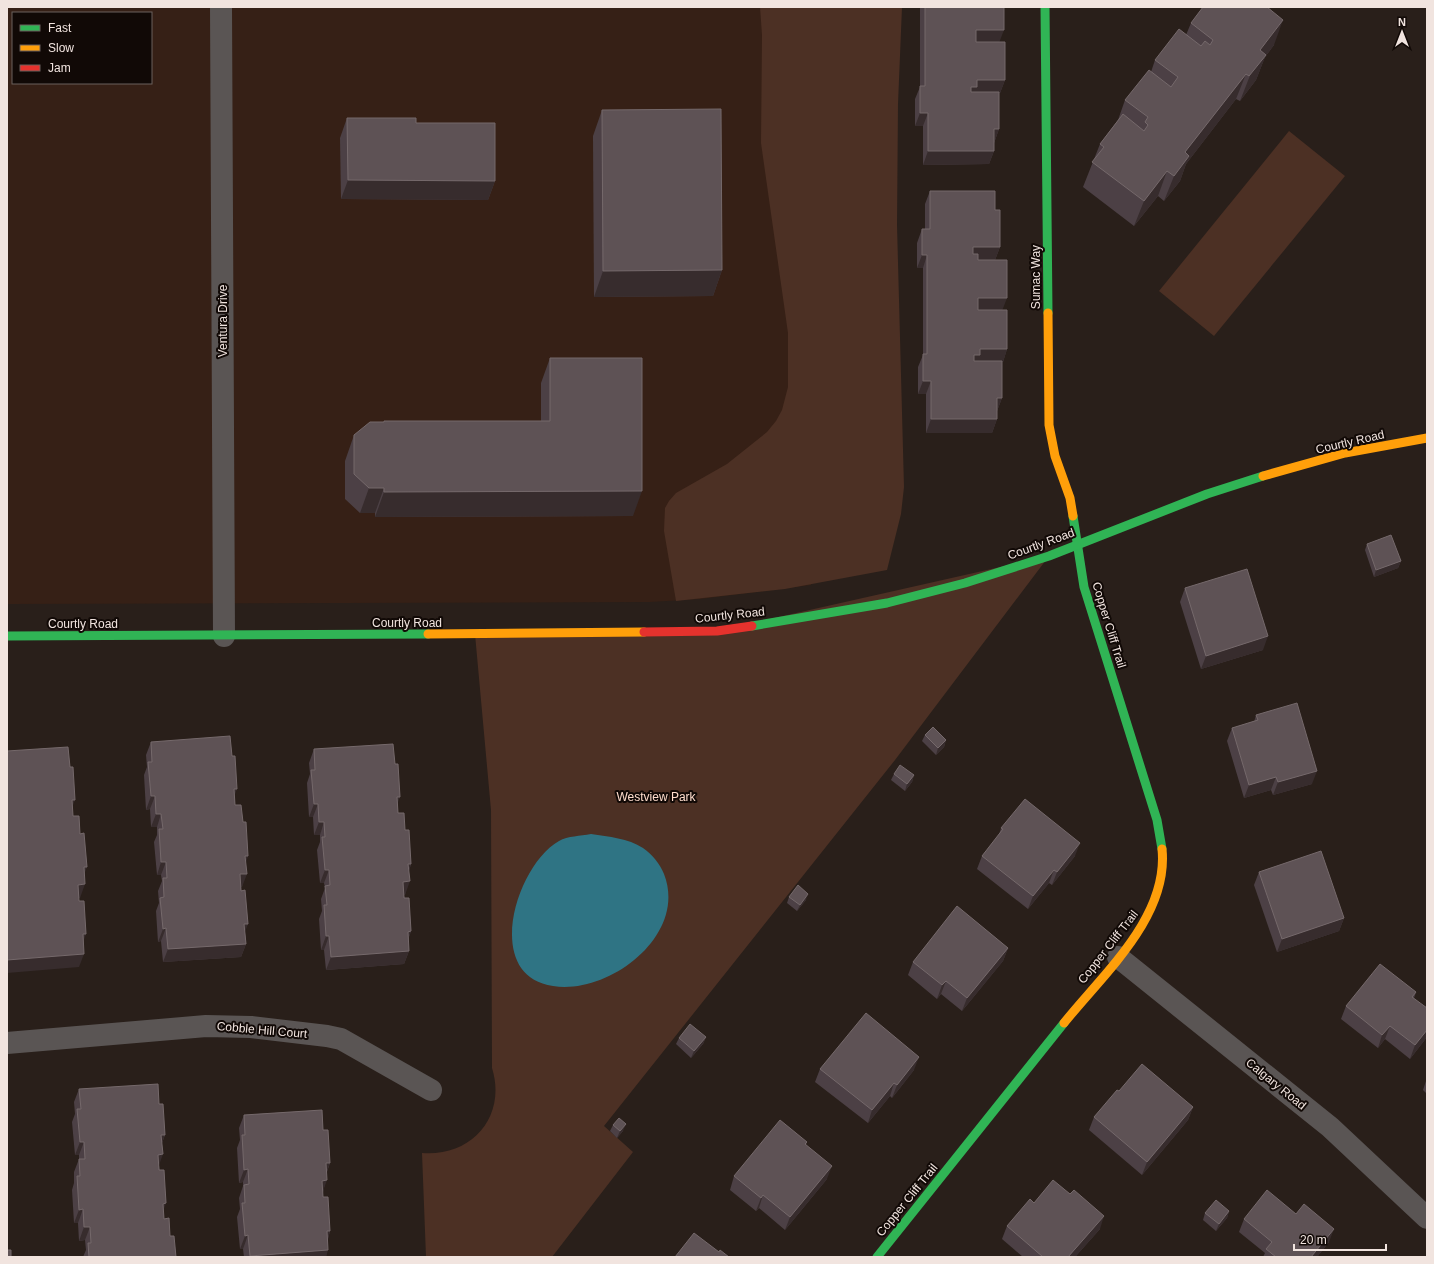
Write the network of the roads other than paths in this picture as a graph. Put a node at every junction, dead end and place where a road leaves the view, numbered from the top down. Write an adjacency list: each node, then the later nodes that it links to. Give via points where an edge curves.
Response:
1 (221, 7): 6 (street, Ventura Drive)
2 (1045, 7): 4 (street, Sumac Way, via 1049,425 1055,456 1070,498)
3 (1427, 438): 4 (street, Courtly Road, via 1345,453 1268,474 1207,494)
4 (1077, 544): 6 (street, Courtly Road, via 1049,556 965,583 887,603 717,631); 7 (street, Copper Cliff Trail, via 1084,587 1152,804 1162,849 1162,875 1153,906)
5 (7, 636): 6 (street, Courtly Road)
6 (224, 636)
7 (1118, 957): 10 (street, Calgary Road, via 1330,1127); 11 (street, Copper Cliff Trail)
8 (7, 1043): 9 (street, Cobble Hill Court, via 206,1026 251,1027 340,1039)
9 (431, 1090)
10 (1427, 1218)
11 (877, 1257)

